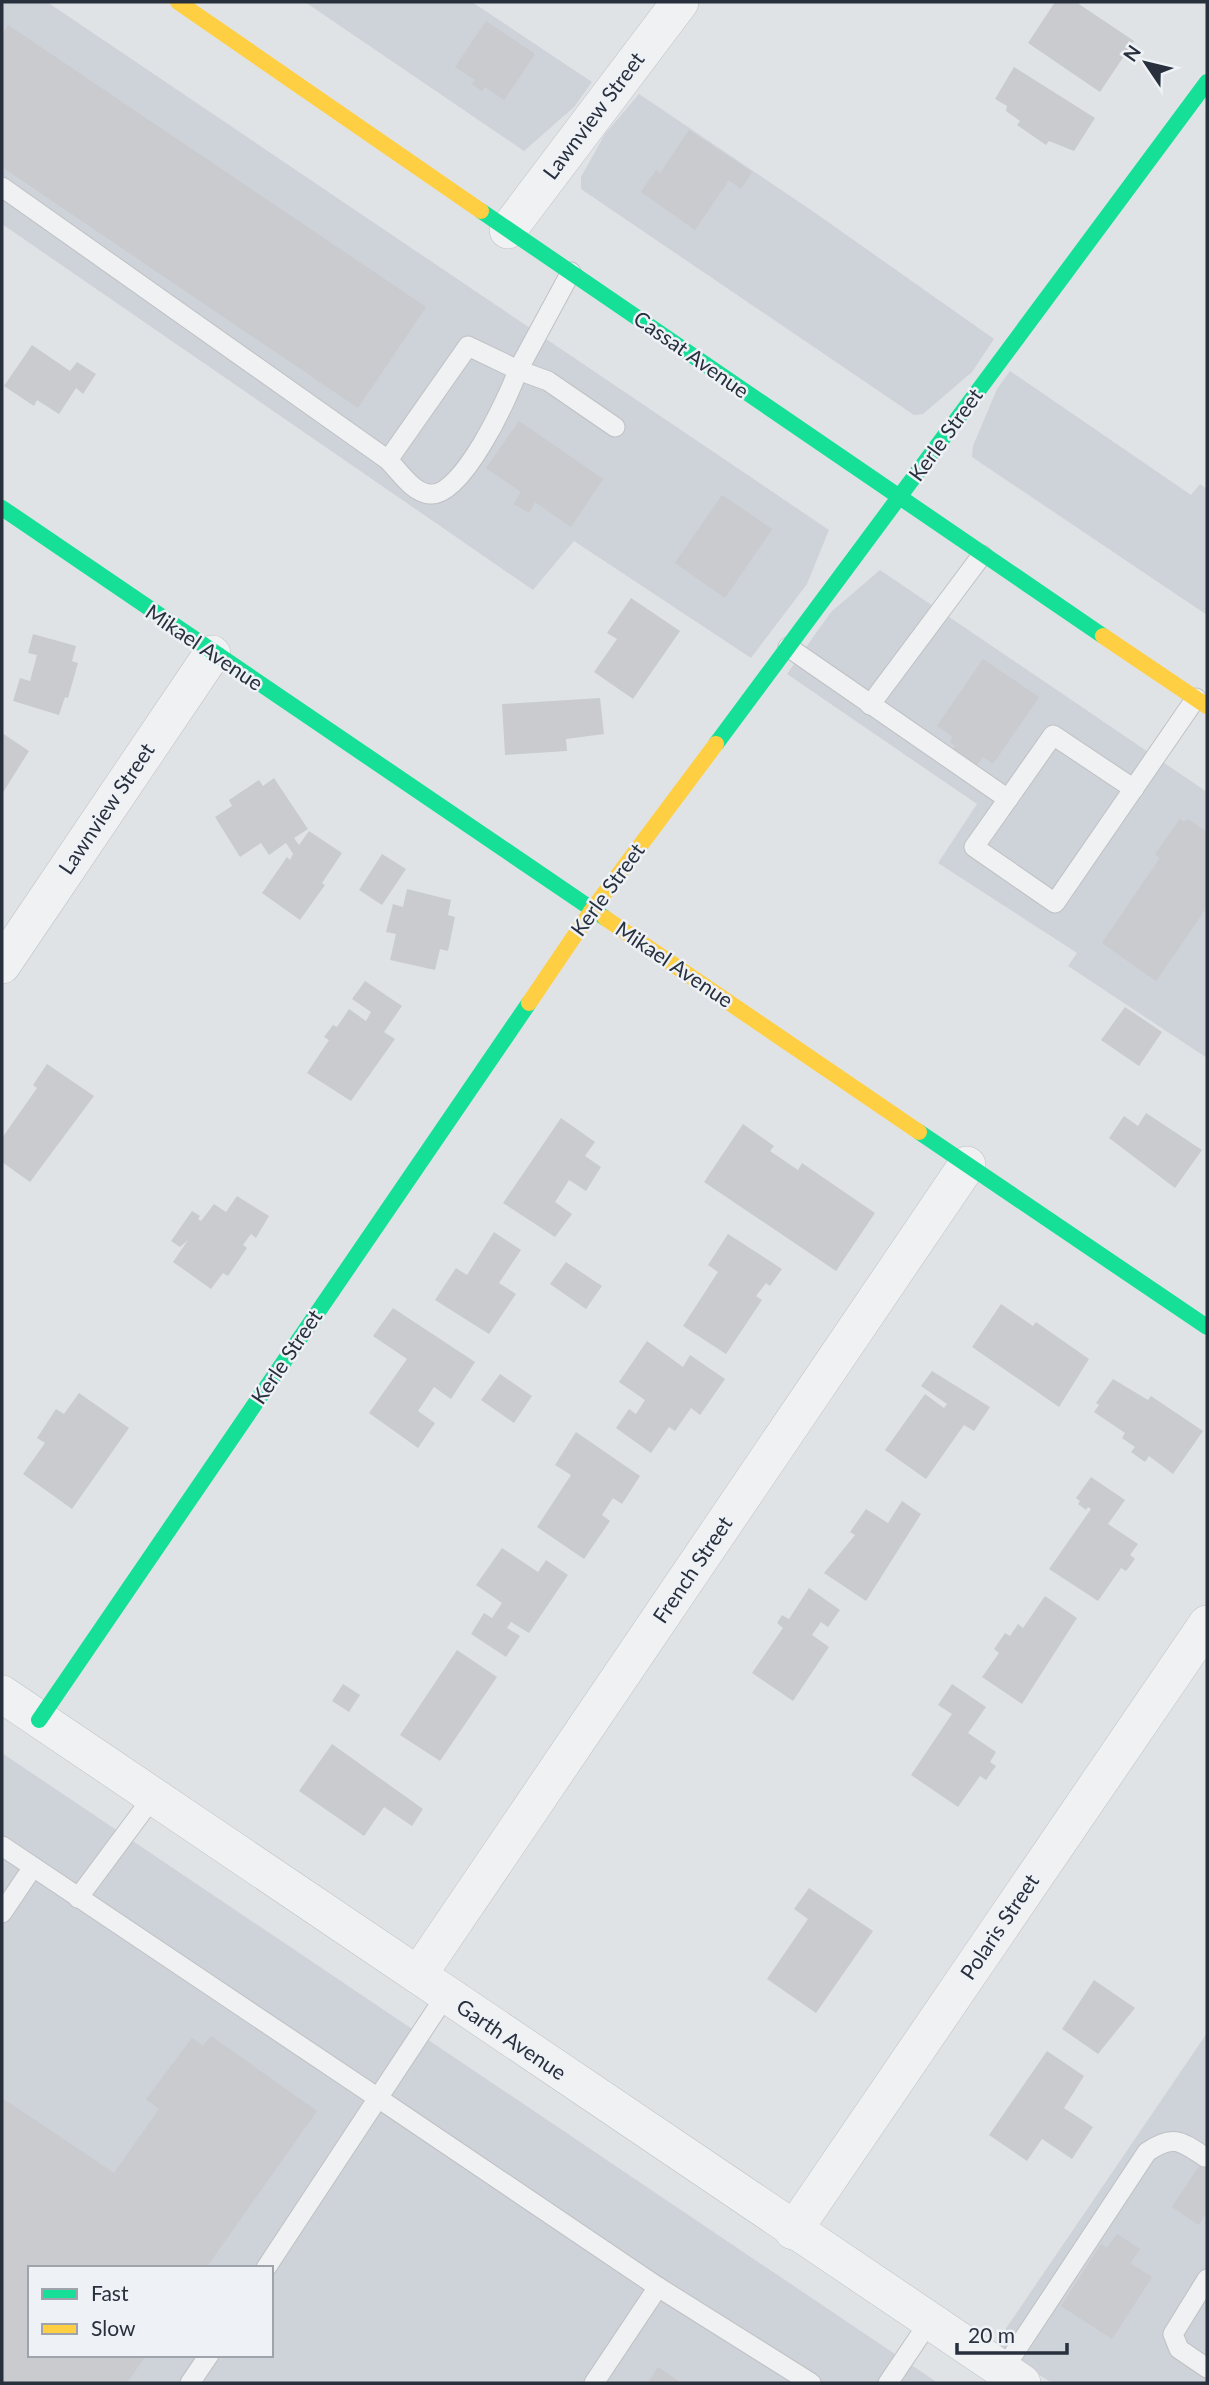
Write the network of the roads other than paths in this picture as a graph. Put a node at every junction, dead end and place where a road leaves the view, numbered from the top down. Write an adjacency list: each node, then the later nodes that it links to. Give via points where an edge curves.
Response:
1 (178, 2): 5 (street, Cassat Avenue)
2 (680, 2): 5 (street, Lawnview Street)
3 (1207, 82): 10 (street, Kerle Street)
4 (2, 187): 9 (lane)
5 (509, 230): 6 (street, Cassat Avenue)
6 (571, 272): 7 (lane); 10 (street, Cassat Avenue)
7 (518, 370): 8 (lane, via 548,381); 9 (lane, via 468,346); 9 (lane, via 491,433 449,488 433,495 422,493)
8 (615, 427)
9 (388, 460)
10 (898, 499): 12 (street, Cassat Avenue); 13 (street, Kerle Street)
11 (2, 508): 14 (street, Mikael Avenue)
12 (982, 555): 15 (street, Cassat Avenue); 16 (lane)
13 (788, 647): 16 (lane); 19 (street, Kerle Street)
14 (212, 654): 19 (street, Mikael Avenue); 20 (street, Lawnview Street)
15 (1201, 702): 17 (lane)
16 (870, 705): 18 (lane)
17 (1134, 789): 18 (lane, via 1053,735); 18 (lane, via 1055,903 974,847)
18 (1007, 799)
19 (592, 910): 21 (street, Mikael Avenue); 25 (street, Kerle Street)
20 (2, 965)
21 (967, 1165): 22 (street, Mikael Avenue); 31 (street, French Street)
22 (1207, 1328)
23 (1207, 1624): 34 (street, Polaris Street)
24 (2, 1694): 25 (street, Garth Avenue)
25 (39, 1720): 26 (street, Garth Avenue)
26 (153, 1797): 29 (lane); 31 (street, Garth Avenue)
27 (2, 1846): 28 (lane)
28 (33, 1867): 29 (lane); 30 (lane)
29 (78, 1898): 32 (lane)
30 (2, 1913)
31 (432, 1985): 32 (lane); 34 (street, Garth Avenue)
32 (378, 2098): 35 (lane); 37 (lane)
33 (1205, 2157): 41 (lane, via 1183,2142 1164,2140 1147,2152)
34 (793, 2231): 38 (street, Garth Avenue)
35 (267, 2266)
36 (1207, 2279): 40 (lane, via 1173,2334 1179,2349)
37 (658, 2287): 43 (lane); 44 (lane)
38 (929, 2322): 41 (street, Garth Avenue); 45 (lane)
39 (208, 2357): 42 (lane)
40 (1207, 2368)
41 (1012, 2377)
42 (190, 2383)
43 (594, 2383)
44 (811, 2383)
45 (888, 2383)

